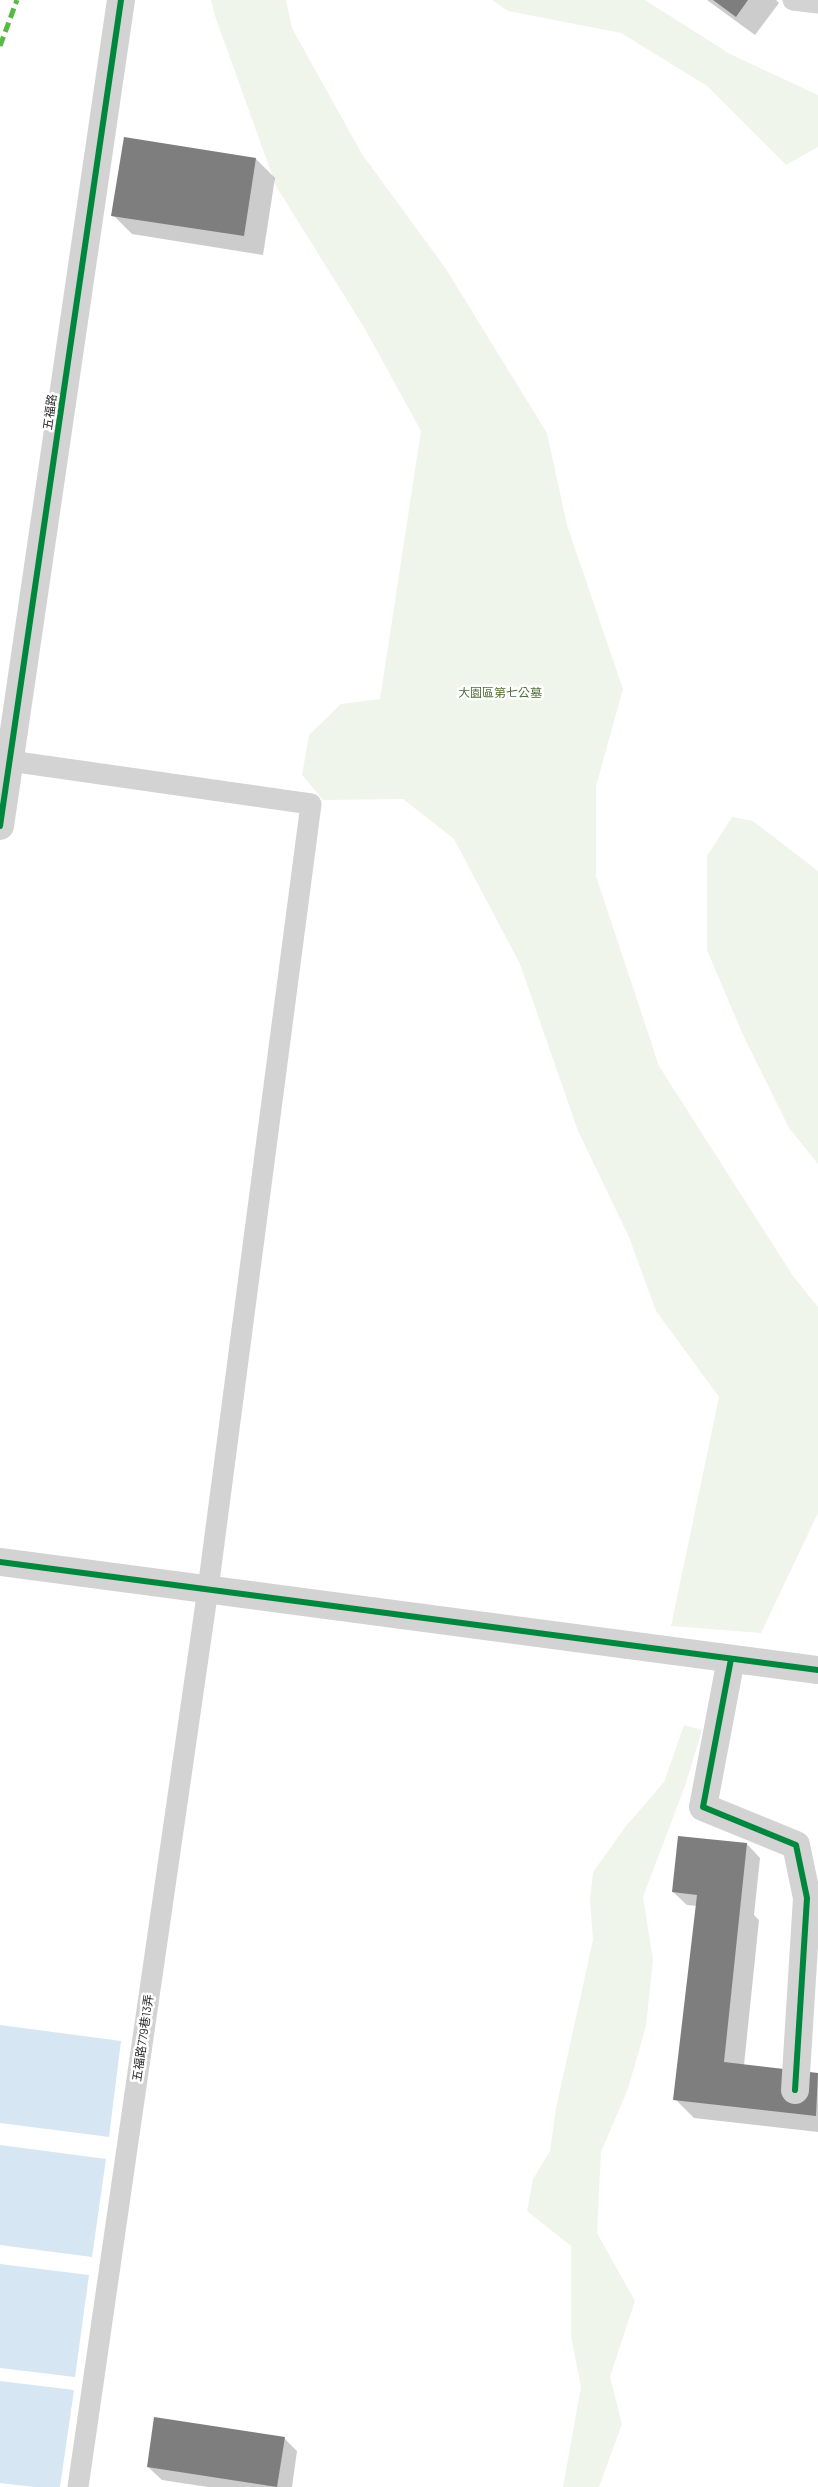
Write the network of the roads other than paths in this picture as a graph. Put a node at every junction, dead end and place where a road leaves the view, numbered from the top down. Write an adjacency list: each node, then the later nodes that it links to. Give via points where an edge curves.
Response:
1 (121, 0): 4 (street, 五福路)
2 (793, 0): 3 (lane)
3 (818, 2)
4 (6, 774): 5 (street, 五福路); 7 (lane, 五福路779巷13弄, via 311,804)
5 (0, 826)
6 (0, 1562): 7 (street)
7 (208, 1590): 8 (street); 11 (lane, 五福路779巷13弄)
8 (731, 1659): 9 (street); 10 (street, via 703,1807 796,1845 807,1898)
9 (818, 1670)
10 (795, 2090)
11 (78, 2487)

